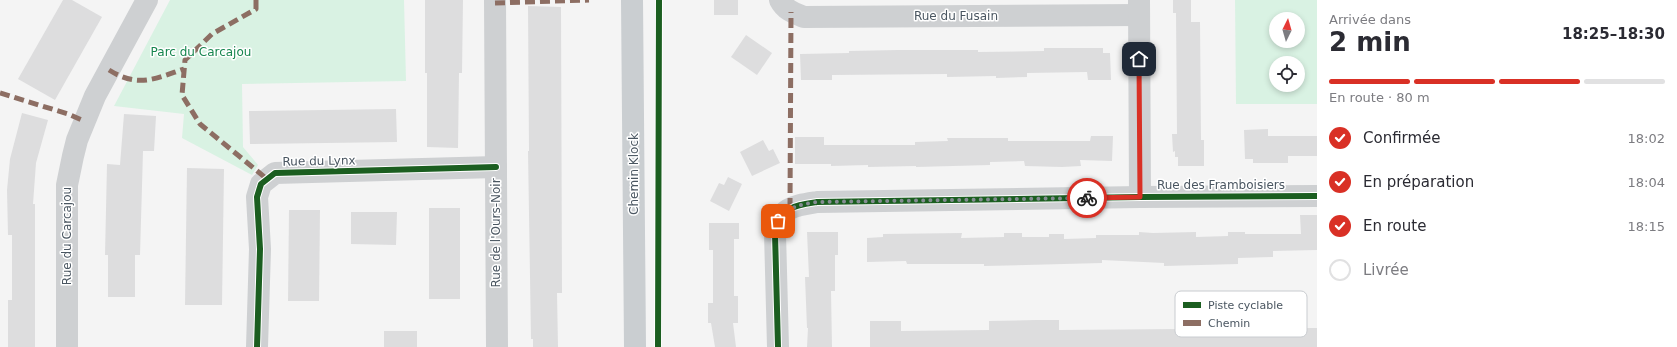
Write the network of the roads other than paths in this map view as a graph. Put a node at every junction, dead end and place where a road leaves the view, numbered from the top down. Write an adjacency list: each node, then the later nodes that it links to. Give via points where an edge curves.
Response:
1 (147, 0): 9 (street, Rue du Carcajou, via 95,96 73,156 67,185)
2 (495, 0): 6 (street, Rue de l'Ours-Noir)
3 (632, 0): 12 (main road, Chemin Klock)
4 (780, 0): 5 (street, Rue du Fusain, via 791,12 804,17)
5 (1139, 7): 8 (street)
6 (496, 167): 10 (street, Rue du Lynx, via 275,173 261,184 257,197 260,249); 11 (street, Rue de l'Ours-Noir)
7 (1317, 196): 8 (street, Rue des Framboisiers)
8 (1140, 197): 13 (street, Rue des Framboisiers, via 817,202 790,208 778,221 775,233)
9 (67, 347)
10 (257, 347)
11 (497, 347)
12 (635, 347)
13 (778, 347)

